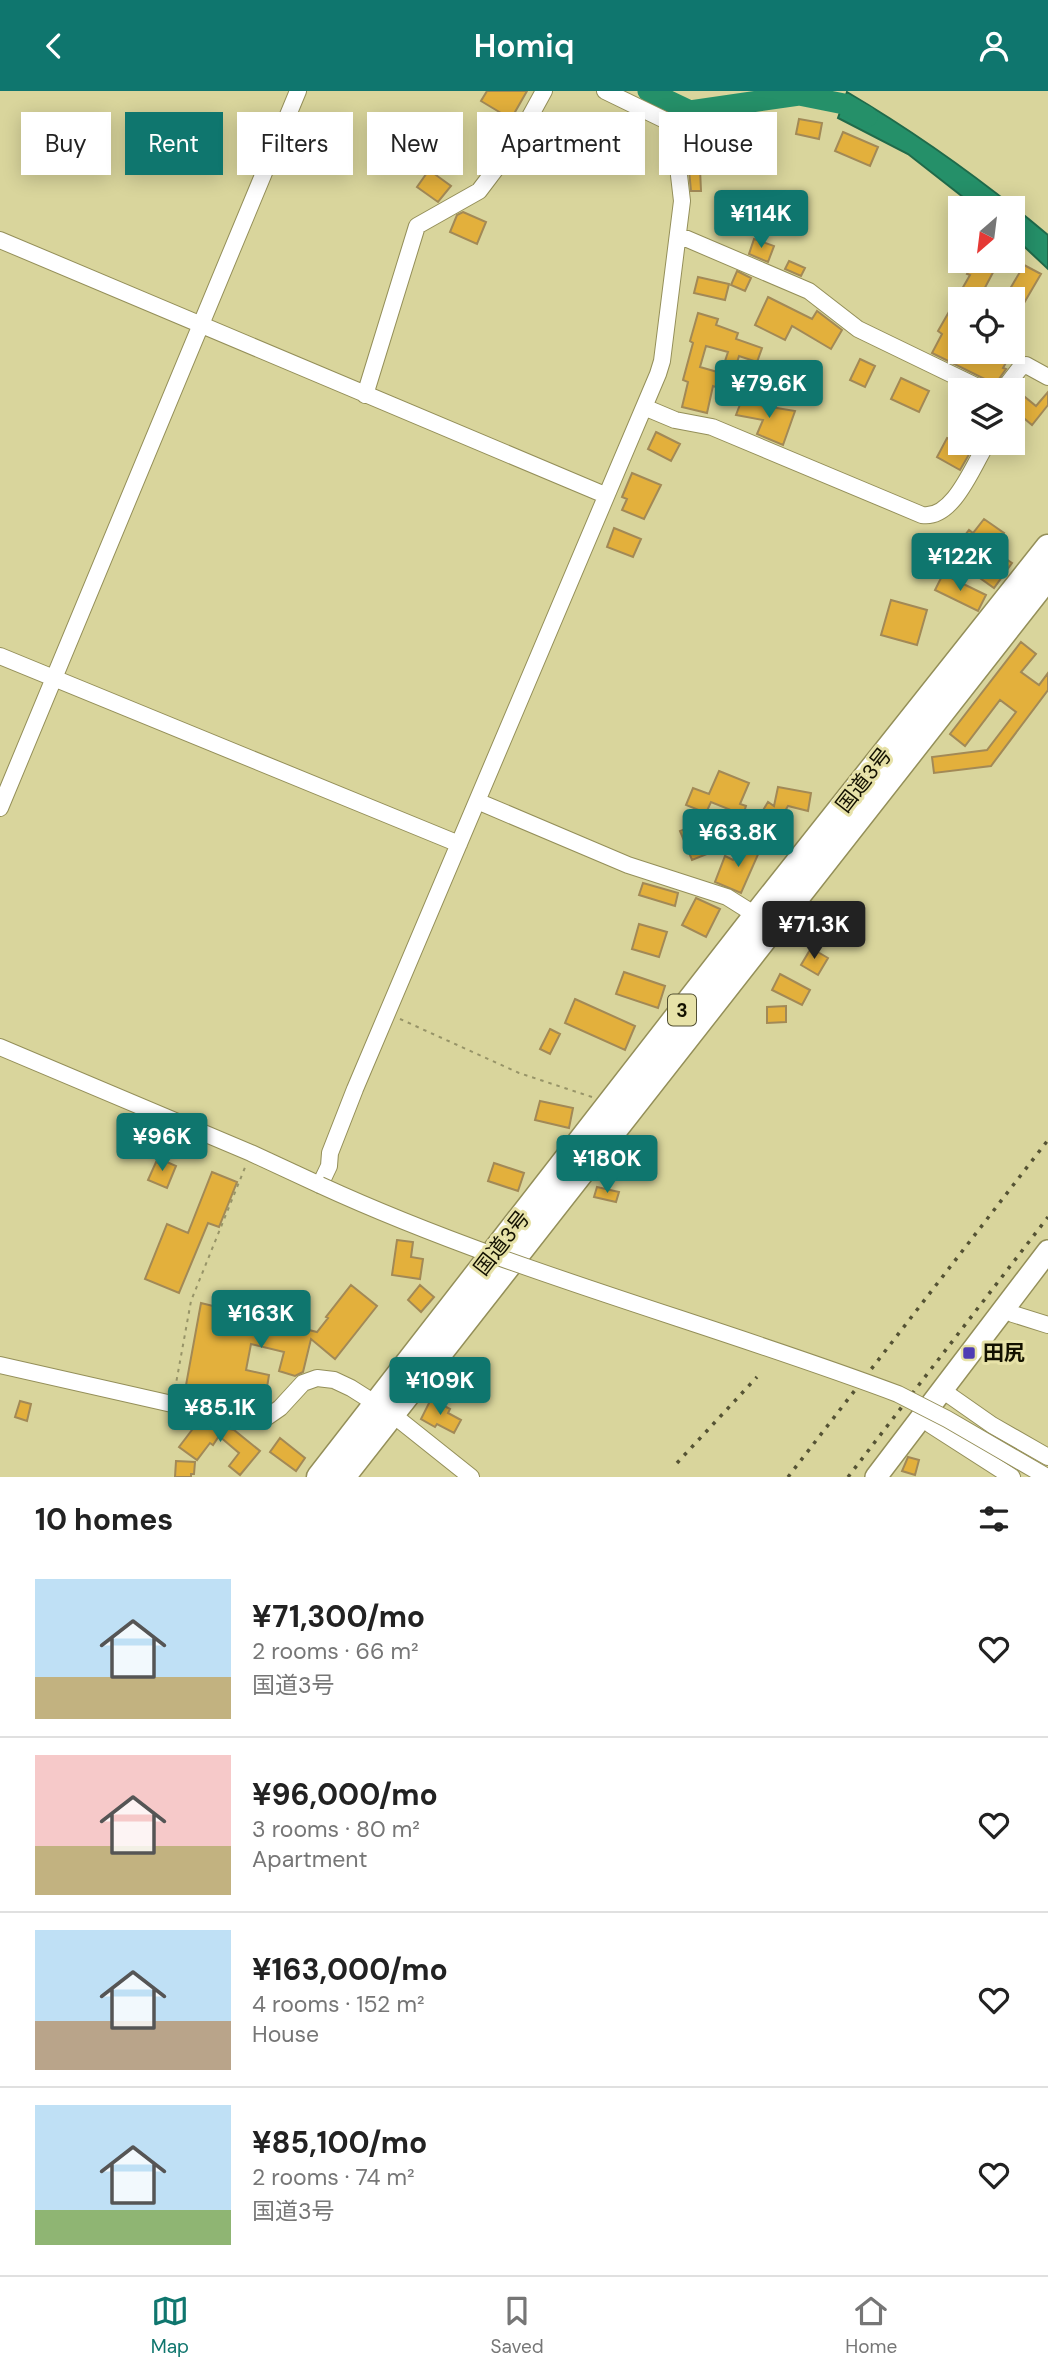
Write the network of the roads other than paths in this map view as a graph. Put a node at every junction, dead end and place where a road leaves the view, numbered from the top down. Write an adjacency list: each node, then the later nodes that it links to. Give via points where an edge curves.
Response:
1 (298, 91): 6 (street)
2 (544, 91): 10 (street, via 516,142 479,191 417,226)
3 (605, 91): 4 (street, via 673,124 682,201)
4 (678, 235): 8 (street, via 809,291 858,329); 11 (street, via 662,361)
5 (0, 240): 6 (street)
6 (200, 325): 10 (street); 16 (street)
7 (1048, 377): 9 (street, via 1026,365)
8 (959, 378)
9 (1012, 378)
10 (365, 395): 13 (street)
11 (644, 407): 12 (street, via 712,427 930,517 952,503); 13 (street)
12 (980, 455)
13 (606, 495): 17 (street)
14 (1045, 566): 20 (highway, 国道3号 / 3)
15 (0, 656): 16 (street)
16 (53, 679): 18 (street); 19 (street)
17 (477, 801): 19 (street); 20 (street, via 628,865 727,897)
18 (0, 808)
19 (459, 844): 22 (street, via 355,1089)
20 (764, 921): 28 (highway, 国道3号 / 3); 28 (highway, 国道3号 / 3, via 610,1102)
21 (0, 1047): 22 (street)
22 (320, 1185): 37 (street, bridge, via 457,1243 898,1394)
23 (1048, 1251): 24 (main road)
24 (1004, 1308): 25 (street); 27 (main road)
25 (1048, 1325)
26 (0, 1365): 28 (street, via 249,1421 267,1417 303,1383 317,1378 334,1380)
27 (942, 1390): 30 (street); 35 (main road)
28 (384, 1409): 31 (street); 32 (highway, 国道3号 / 3); 33 (highway, 国道3号 / 3)
29 (930, 1425): 36 (street)
30 (1048, 1457)
31 (450, 1471): 34 (street)
32 (319, 1477)
33 (343, 1477)
34 (471, 1477)
35 (876, 1477)
36 (1012, 1477)
37 (1047, 1477)

